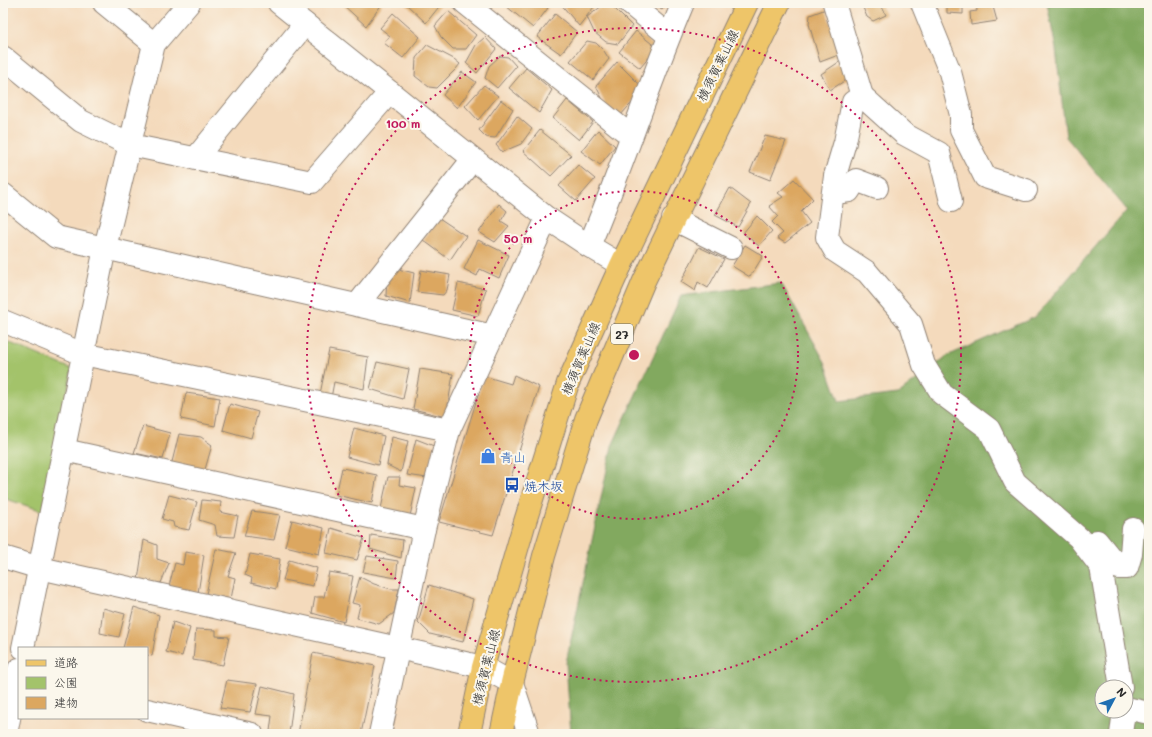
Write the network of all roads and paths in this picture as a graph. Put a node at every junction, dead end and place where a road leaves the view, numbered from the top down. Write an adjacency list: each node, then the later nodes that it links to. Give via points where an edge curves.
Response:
1 (104, 3): 13 (street)
2 (189, 3): 13 (street)
3 (279, 3): 11 (street)
4 (465, 3): 17 (street)
5 (629, 3): 12 (street)
6 (683, 3): 12 (street)
7 (747, 3): 31 (main road, 横須賀葉山線 / 27)
8 (779, 3): 27 (main road, 27)
9 (834, 3): 16 (street)
10 (922, 3): 23 (street, via 950,72 961,115 961,130 985,177)
11 (305, 24): 15 (street); 19 (street)
12 (669, 36): 17 (street)
13 (154, 44): 18 (street)
14 (3, 57): 18 (street, via 81,121)
15 (390, 92): 19 (street, via 312,182); 20 (street)
16 (862, 96): 21 (street, via 853,102); 25 (street, via 904,134 940,152)
17 (631, 136): 28 (street)
18 (130, 145): 19 (street); 29 (street)
19 (195, 159)
20 (473, 159): 26 (street); 32 (street)
21 (835, 176): 22 (street, via 842,192 849,191 856,180); 40 (street, via 827,237 835,251 867,272 911,324 924,366 942,394 989,429 1015,482)
22 (877, 188)
23 (1026, 190)
24 (3, 194): 29 (street, via 56,237)
25 (951, 201)
26 (547, 218): 28 (street); 34 (street)
27 (673, 219): 30 (street); 48 (main road, 27, via 586,419 544,556)
28 (589, 246): 31 (street)
29 (105, 248): 32 (street); 35 (street)
30 (731, 248)
31 (621, 265): 45 (main road, 横須賀葉山線 / 27, via 568,383)
32 (357, 305): 34 (street)
33 (3, 321): 35 (street)
34 (493, 336): 36 (street)
35 (83, 354): 36 (street); 37 (street)
36 (449, 430): 38 (street)
37 (64, 450): 38 (street); 42 (street)
38 (424, 529): 44 (street)
39 (1133, 529): 40 (street, via 1127,568 1119,568 1094,537)
40 (1079, 538): 47 (street, via 1101,567)
41 (3, 557): 42 (street)
42 (40, 568): 43 (street); 44 (street)
43 (23, 647)
44 (399, 648): 45 (street); 55 (street)
45 (483, 668): 48 (street); 56 (main road, 横須賀葉山線 / 27)
46 (14, 677): 53 (street)
47 (1120, 679)
48 (512, 682): 57 (main road, 27); 58 (street)
49 (148, 710): 54 (street)
50 (1134, 710): 51 (street)
51 (1149, 713)
52 (1123, 719): 59 (street)
53 (6, 734)
54 (252, 734)
55 (380, 734)
56 (469, 734)
57 (501, 734)
58 (529, 734)
59 (1121, 734)

